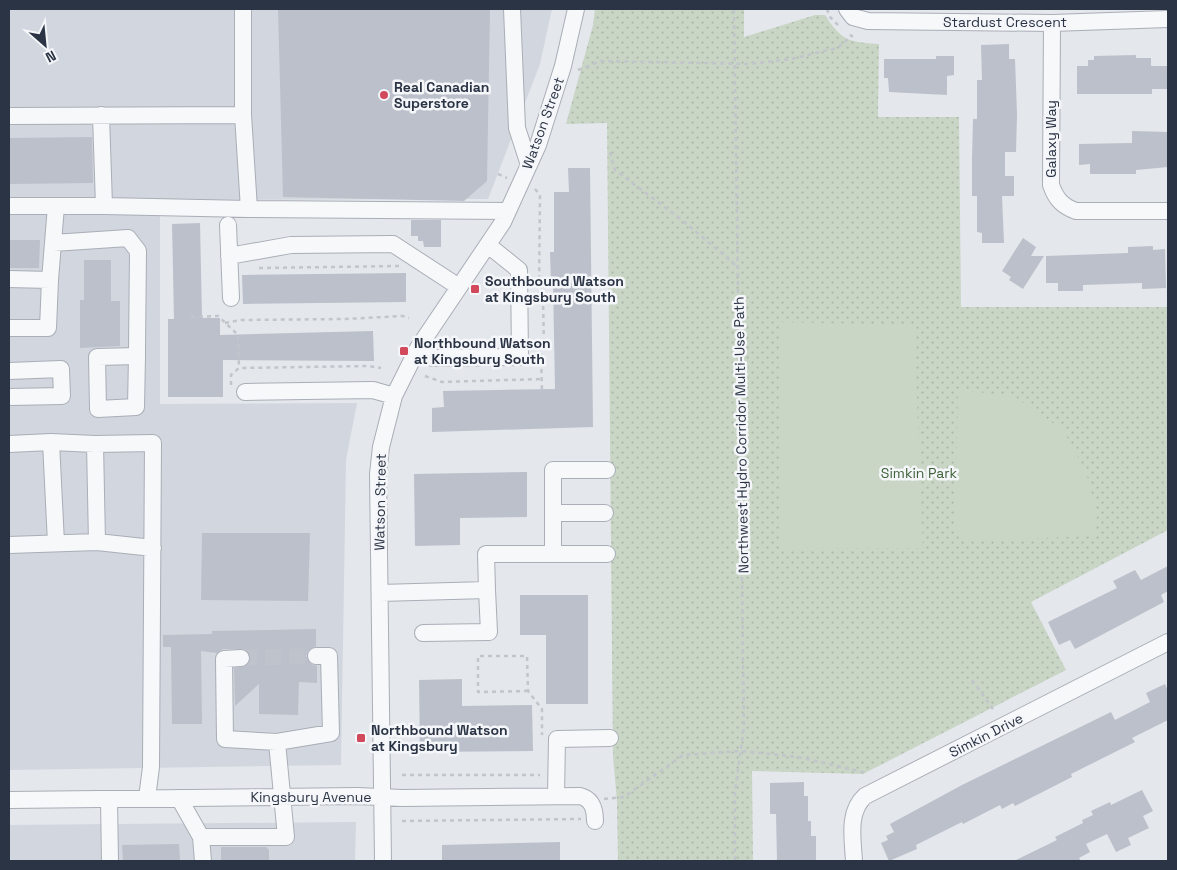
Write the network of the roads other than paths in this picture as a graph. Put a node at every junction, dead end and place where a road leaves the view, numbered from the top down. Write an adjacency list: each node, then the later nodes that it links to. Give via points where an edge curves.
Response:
1 (243, 9): 8 (street)
2 (512, 9): 10 (street, via 517,128)
3 (576, 9): 10 (street, Watson Street, via 559,80)
4 (847, 9): 6 (street, Stardust Crescent, via 853,17 868,21)
5 (1168, 19): 6 (street, Stardust Crescent)
6 (1052, 23): 15 (street, Galaxy Way, via 1051,185 1054,195 1064,207 1076,211)
7 (100, 115): 8 (street); 9 (street); 13 (street)
8 (243, 115): 14 (street)
9 (9, 116)
10 (529, 165): 16 (street, Watson Street)
11 (9, 206): 12 (street)
12 (56, 206): 13 (street); 18 (street)
13 (104, 206): 14 (street)
14 (249, 210): 16 (street)
15 (1168, 210)
16 (508, 211): 19 (street, Watson Street)
17 (228, 225): 20 (street)
18 (53, 243): 22 (street); 27 (street, via 128,238 133,244 138,251)
19 (488, 244): 23 (street, Watson Street); 26 (street, via 518,270 520,357 433,358)
20 (229, 256): 23 (street, via 291,245 392,244); 24 (street)
21 (9, 279): 22 (street)
22 (50, 280): 25 (street, via 48,328)
23 (459, 287): 26 (street, Watson Street)
24 (224, 302)
25 (9, 328)
26 (418, 348): 30 (street, Watson Street)
27 (137, 356)
28 (9, 371): 31 (street, via 61,369 62,396)
29 (238, 390): 30 (street, via 373,390)
30 (394, 396): 45 (street, Watson Street, via 378,474)
31 (9, 397)
32 (52, 442): 33 (street); 34 (street); 39 (street)
33 (9, 444)
34 (94, 444): 38 (street); 41 (street, via 153,443)
35 (607, 470): 36 (street, via 553,470)
36 (553, 513): 37 (street); 42 (street)
37 (605, 513)
38 (97, 542): 39 (street); 41 (street)
39 (56, 543): 40 (street)
40 (9, 545)
41 (153, 548): 55 (street, via 151,768)
42 (553, 554): 43 (street); 44 (street, via 486,554)
43 (607, 554)
44 (487, 590): 45 (street); 46 (street, via 489,632)
45 (380, 594): 54 (street, Watson Street)
46 (424, 633)
47 (1168, 642): 64 (street, Simkin Drive, via 865,796 853,818)
48 (323, 656): 51 (street, via 331,733)
49 (242, 658): 51 (street, via 224,659 225,739)
50 (610, 738): 53 (street, via 557,739)
51 (277, 742): 52 (street)
52 (282, 796): 54 (street, Kingsbury Avenue); 56 (street, Kingsbury Avenue); 60 (street, via 286,837)
53 (556, 796): 54 (street, Kingsbury Avenue); 59 (street, Kingsbury Avenue, via 580,796 589,800)
54 (384, 797): 63 (street, Watson Street)
55 (147, 798): 56 (street, Kingsbury Avenue); 57 (street, Kingsbury Avenue)
56 (180, 798): 60 (street)
57 (110, 799): 58 (street, Kingsbury Avenue); 61 (street)
58 (9, 800)
59 (595, 820)
60 (201, 837): 62 (street)
61 (110, 861)
62 (203, 861)
63 (383, 861)
64 (854, 861)

